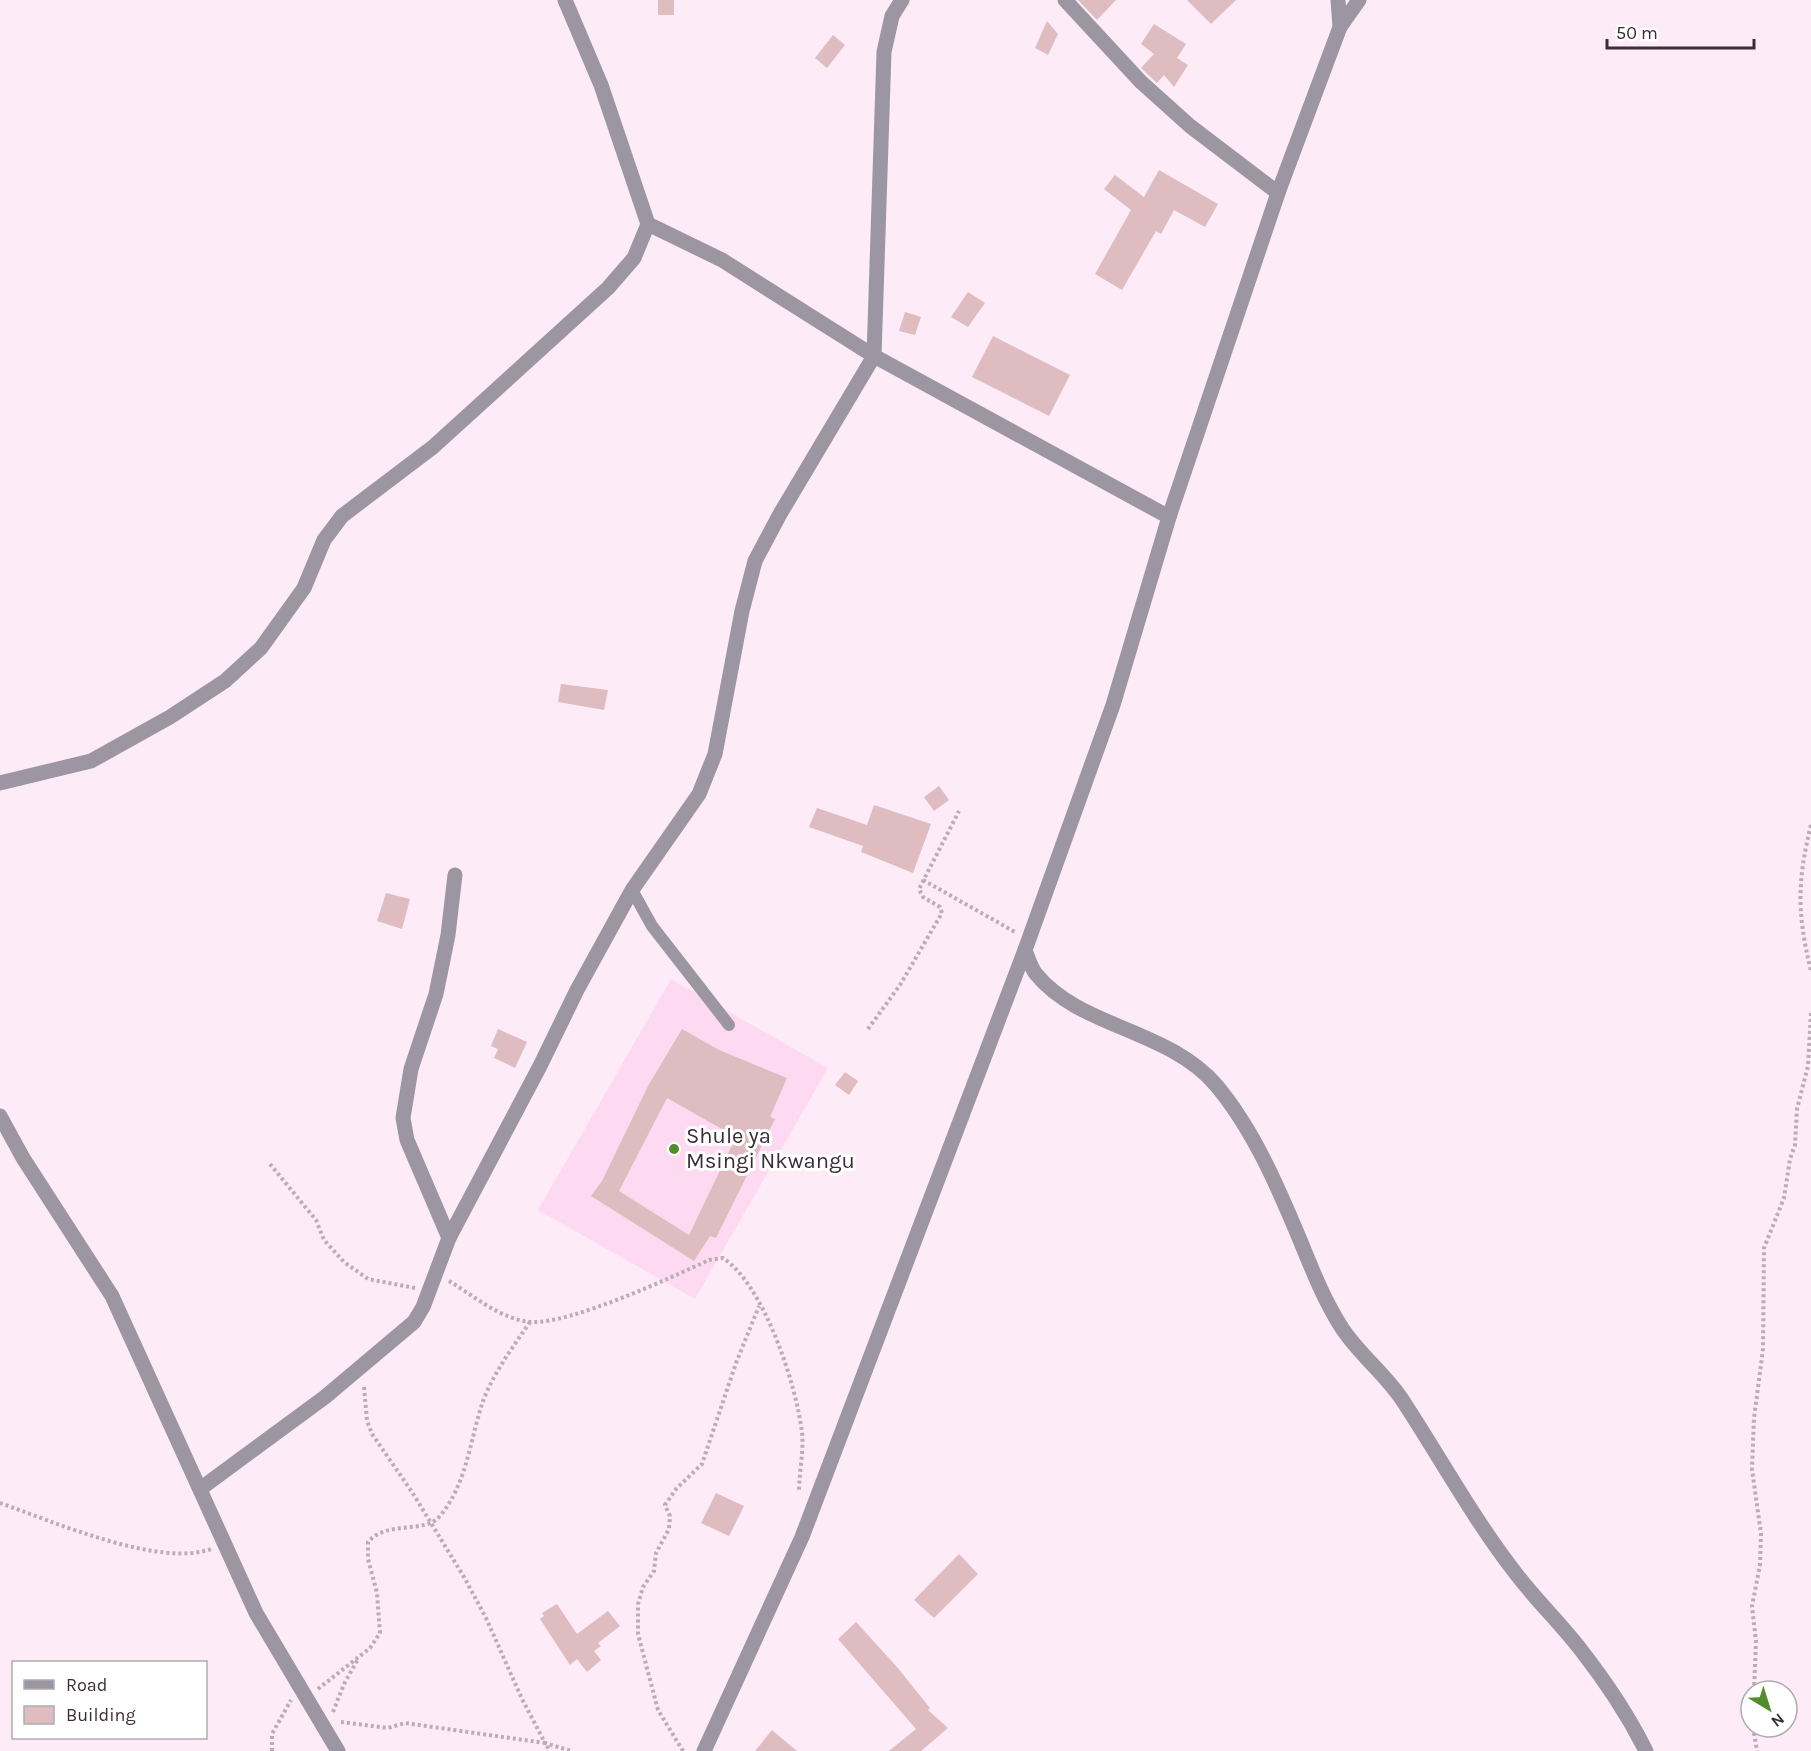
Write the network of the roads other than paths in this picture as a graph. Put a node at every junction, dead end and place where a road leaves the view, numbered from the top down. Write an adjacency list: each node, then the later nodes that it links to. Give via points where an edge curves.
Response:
1 (565, 0): 8 (street, via 601,85)
2 (902, 0): 9 (street, via 892,16 884,52)
3 (1065, 0): 7 (street, via 1141,82 1190,126)
4 (1338, 0): 6 (street)
5 (1359, 0): 6 (street)
6 (1340, 27): 7 (street)
7 (1278, 193): 10 (street)
8 (648, 224): 9 (street, via 722,260); 11 (street, via 634,258 600,296 433,447 342,516 324,540 303,588 267,640 225,681 91,761)
9 (874, 356): 10 (street); 13 (street, via 755,561 715,753 699,794)
10 (1169, 517): 14 (street, via 1113,705)
11 (0, 783)
12 (455, 874): 17 (street, via 436,994 411,1068 403,1118 407,1140)
13 (632, 890): 15 (lane, via 652,926); 17 (street)
14 (1027, 945): 20 (street, via 802,1537); 21 (street, via 1034,972 1057,992 1192,1061 1224,1095 1273,1179 1314,1275 1344,1332 1402,1400 1466,1505 1535,1598 1580,1648)
15 (729, 1025)
16 (0, 1116): 18 (street, via 112,1296)
17 (448, 1238): 18 (street, via 414,1322 361,1368)
18 (200, 1489): 19 (street, via 256,1612)
19 (338, 1751)
20 (704, 1751)
21 (1646, 1751)

